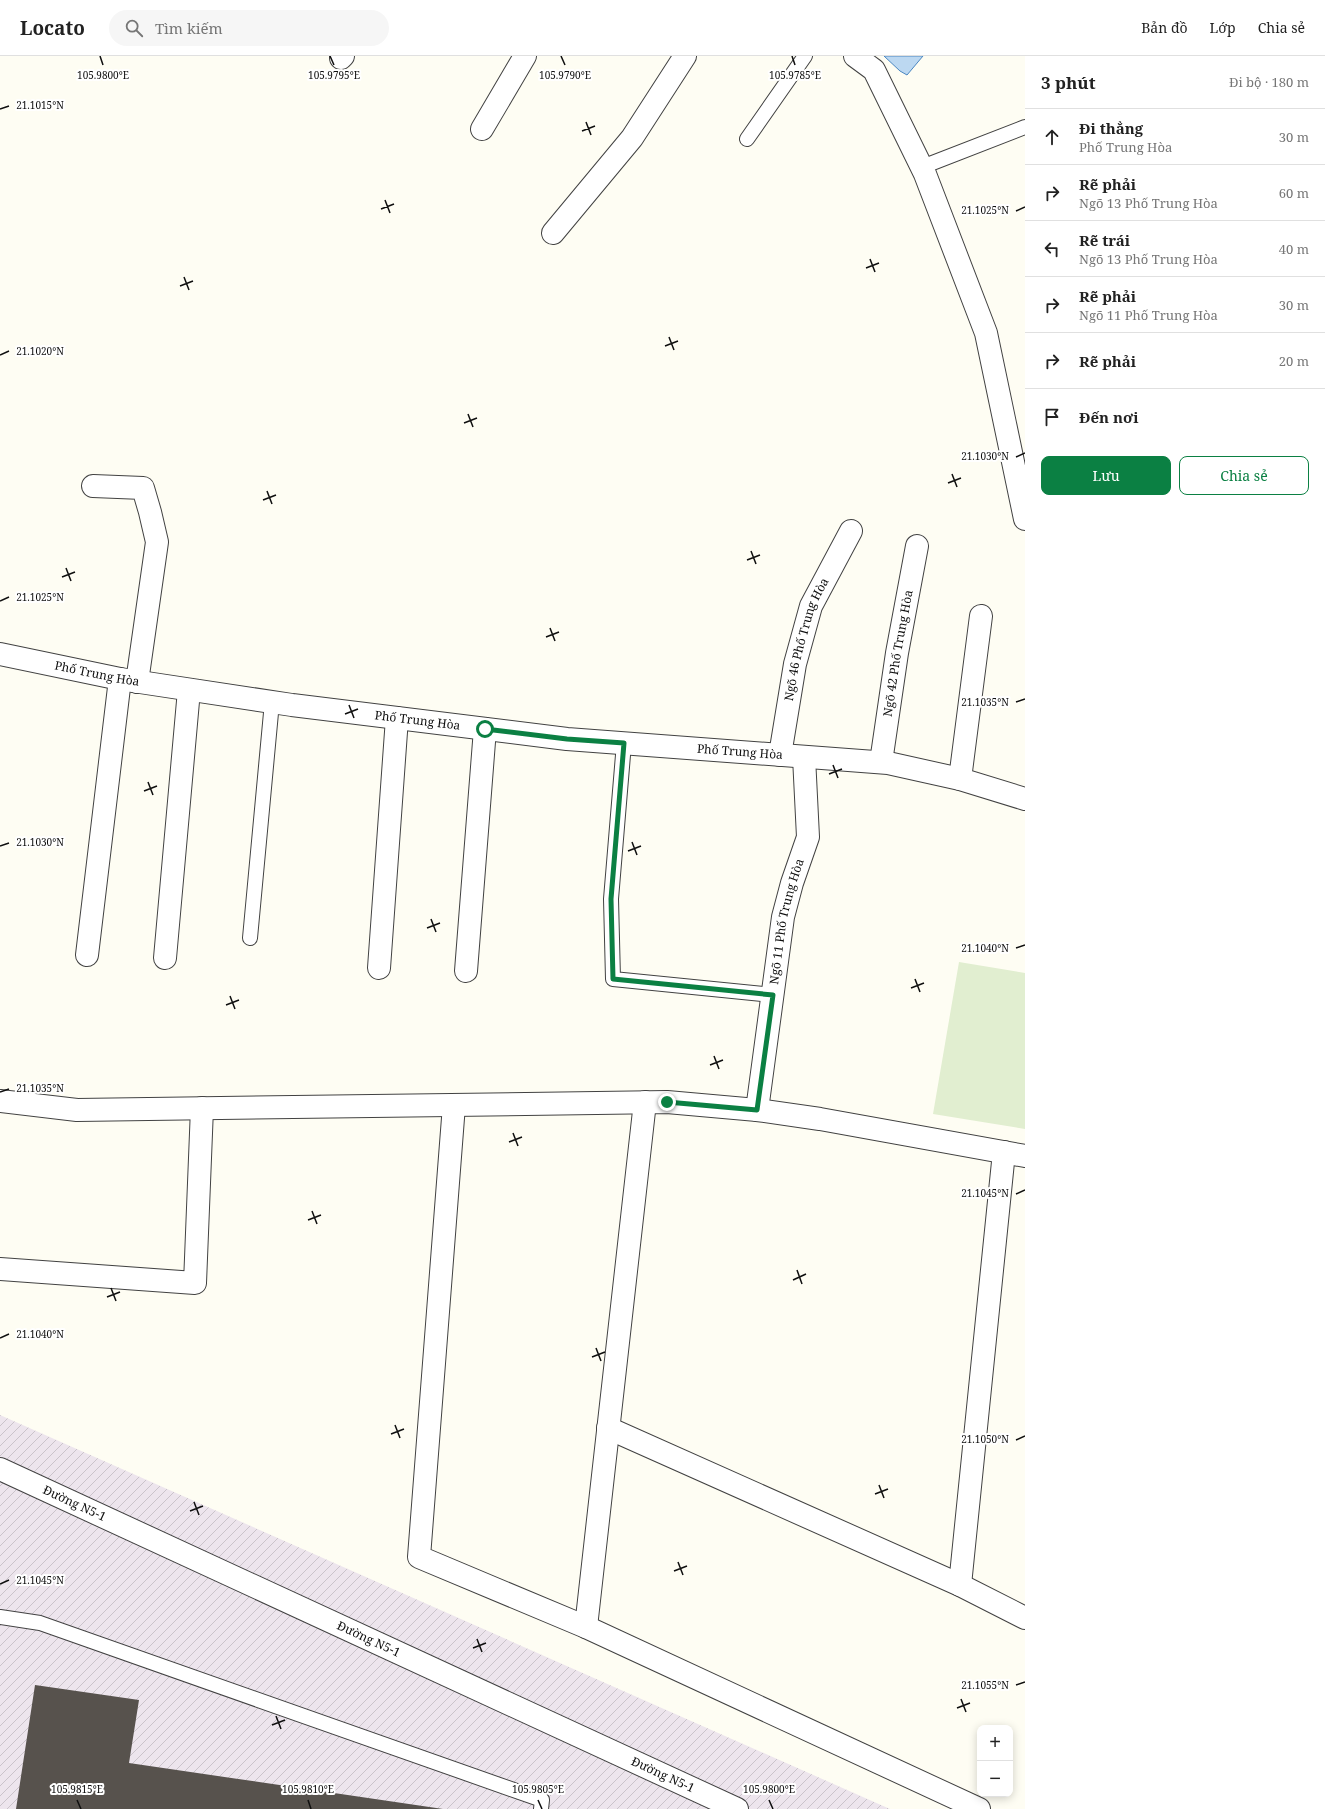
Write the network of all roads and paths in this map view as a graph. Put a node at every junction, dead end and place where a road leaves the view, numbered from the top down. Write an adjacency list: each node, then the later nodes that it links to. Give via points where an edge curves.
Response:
1 (525, 56): 6 (street)
2 (685, 56): 9 (street, via 632,138)
3 (805, 56): 7 (lane)
4 (855, 56): 8 (street, via 874,70)
5 (1025, 127): 8 (lane)
6 (482, 129)
7 (747, 139)
8 (922, 167): 11 (street, via 986,333)
9 (553, 233)
10 (93, 486): 16 (street, via 143,488 157,542)
11 (1025, 519)
12 (851, 531): 22 (street, Ngõ 46 Phố Trung Hòa, via 811,606 795,664)
13 (917, 546): 24 (street, Ngõ 42 Phố Trung Hòa, via 897,653)
14 (980, 616): 25 (street)
15 (1, 658): 16 (street, Phố Trung Hòa)
16 (128, 681): 17 (street, Phố Trung Hòa); 28 (street)
17 (189, 690): 18 (street, Phố Trung Hòa); 29 (street)
18 (272, 702): 19 (street, Phố Trung Hòa); 27 (lane)
19 (397, 718): 20 (street, Phố Trung Hòa); 30 (street)
20 (485, 729): 21 (street, Phố Trung Hòa); 31 (street)
21 (624, 743): 22 (street, Phố Trung Hòa); 32 (lane, via 611,899 613,979)
22 (780, 755): 23 (street, Phố Trung Hòa)
23 (804, 757): 24 (street, Phố Trung Hòa); 32 (street, Ngõ 11 Phố Trung Hòa, via 808,837 783,916)
24 (881, 762): 25 (street, Phố Trung Hòa)
25 (960, 779): 26 (street, Phố Trung Hòa)
26 (1025, 799)
27 (250, 938)
28 (87, 955)
29 (165, 958)
30 (379, 968)
31 (466, 970)
32 (773, 995): 37 (street, Ngõ 11 Phố Trung Hòa)
33 (0, 1100): 36 (street, via 77,1110)
34 (645, 1102): 35 (street); 37 (street); 40 (street)
35 (454, 1105): 36 (street); 45 (street, via 419,1557)
36 (202, 1108): 39 (street, via 195,1283)
37 (757, 1110): 38 (street)
38 (1015, 1154): 42 (street)
39 (0, 1269)
40 (608, 1428): 42 (street); 45 (street)
41 (0, 1469): 47 (street, Đường N5-1)
42 (960, 1585): 44 (street)
43 (0, 1617): 46 (lane, via 40,1622 542,1800)
44 (1025, 1618)
45 (586, 1627): 48 (street)
46 (541, 1809)
47 (737, 1809)
48 (979, 1809)

